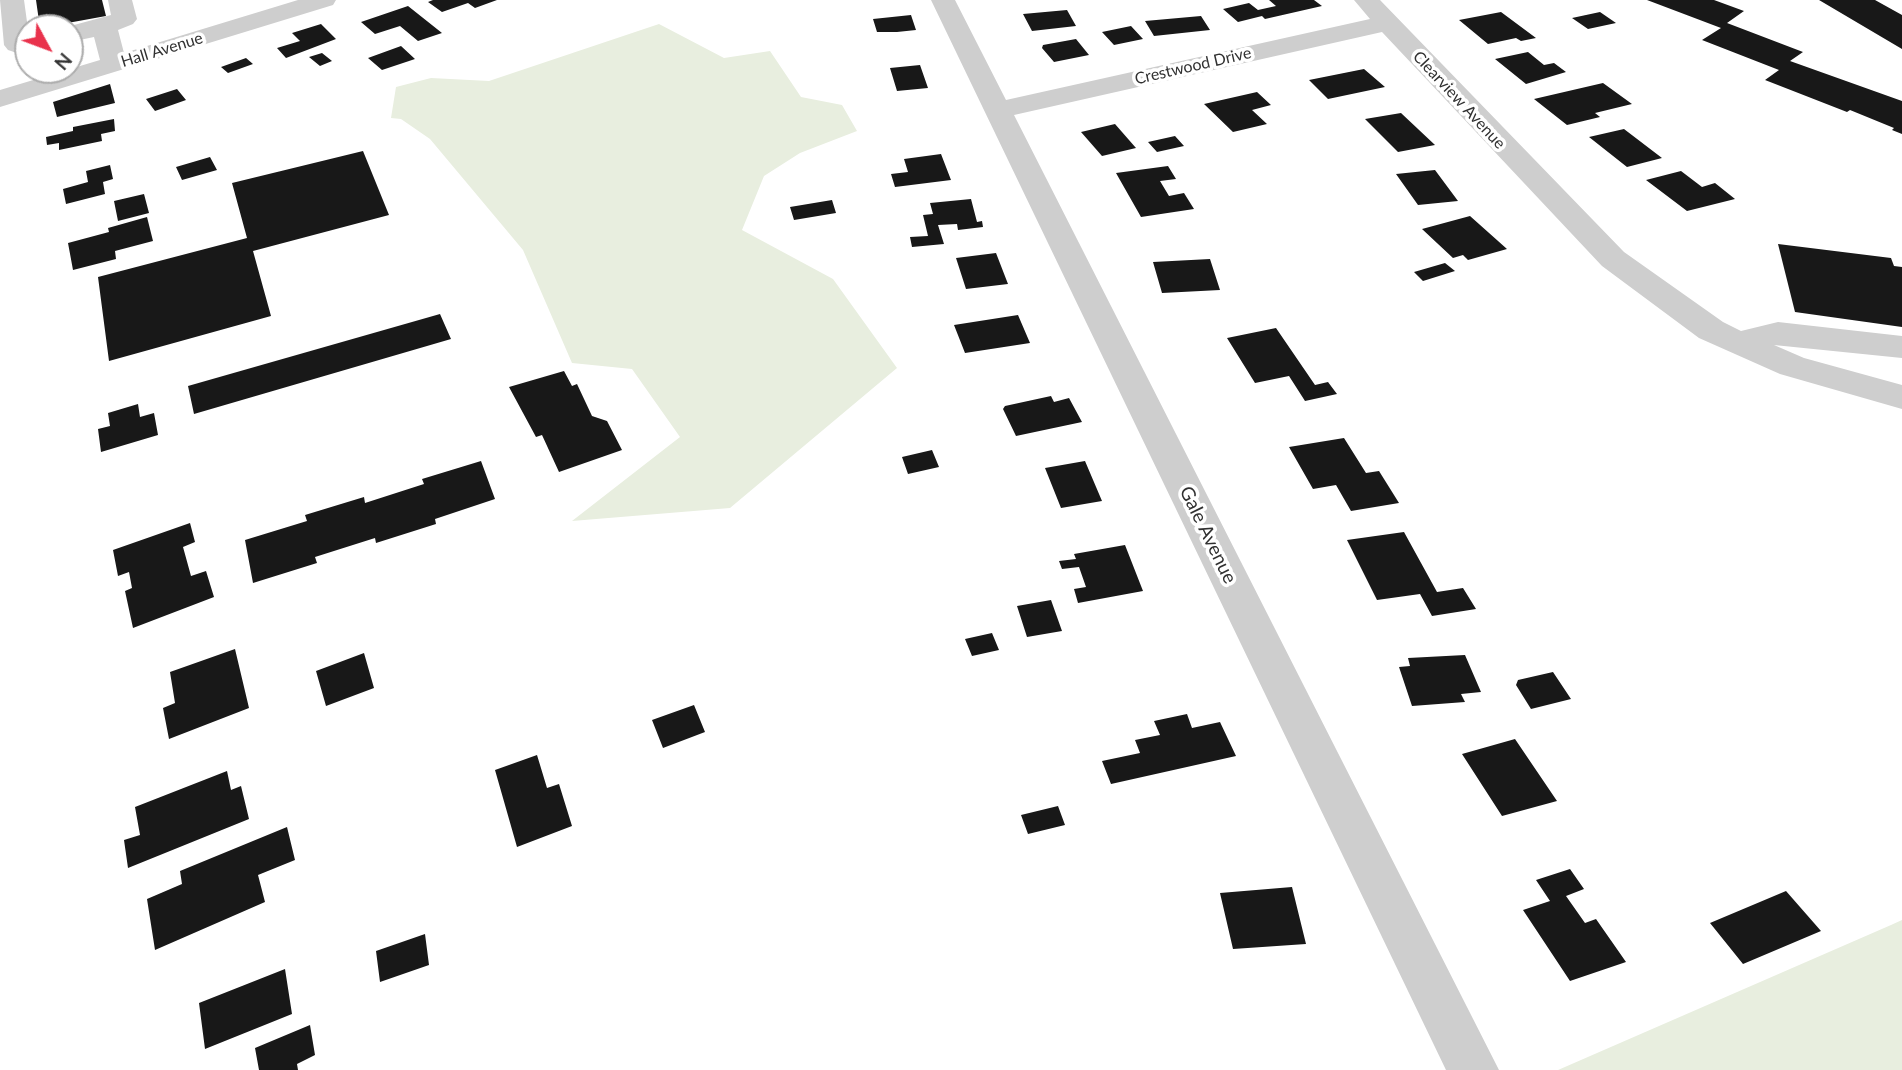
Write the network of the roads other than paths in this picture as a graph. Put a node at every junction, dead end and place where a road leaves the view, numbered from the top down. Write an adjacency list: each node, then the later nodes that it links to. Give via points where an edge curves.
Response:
1 (12, 0): 8 (street)
2 (120, 0): 7 (street, via 124,19)
3 (324, 0): 10 (street, Hall Avenue)
4 (943, 0): 12 (street, Gale Avenue)
5 (1366, 0): 6 (street, Clearview Avenue)
6 (1387, 23): 12 (street, Crestwood Drive); 13 (street, Clearview Avenue, via 1613,259 1711,330)
7 (104, 27): 9 (street); 10 (street)
8 (14, 31)
9 (84, 31)
10 (114, 65): 11 (street, Hall Avenue)
11 (0, 99)
12 (998, 110): 16 (street, Gale Avenue)
13 (1739, 342): 14 (street, via 1778,333); 15 (street, Clearview Avenue, via 1792,366)
14 (1902, 347)
15 (1902, 397)
16 (1473, 1070)

